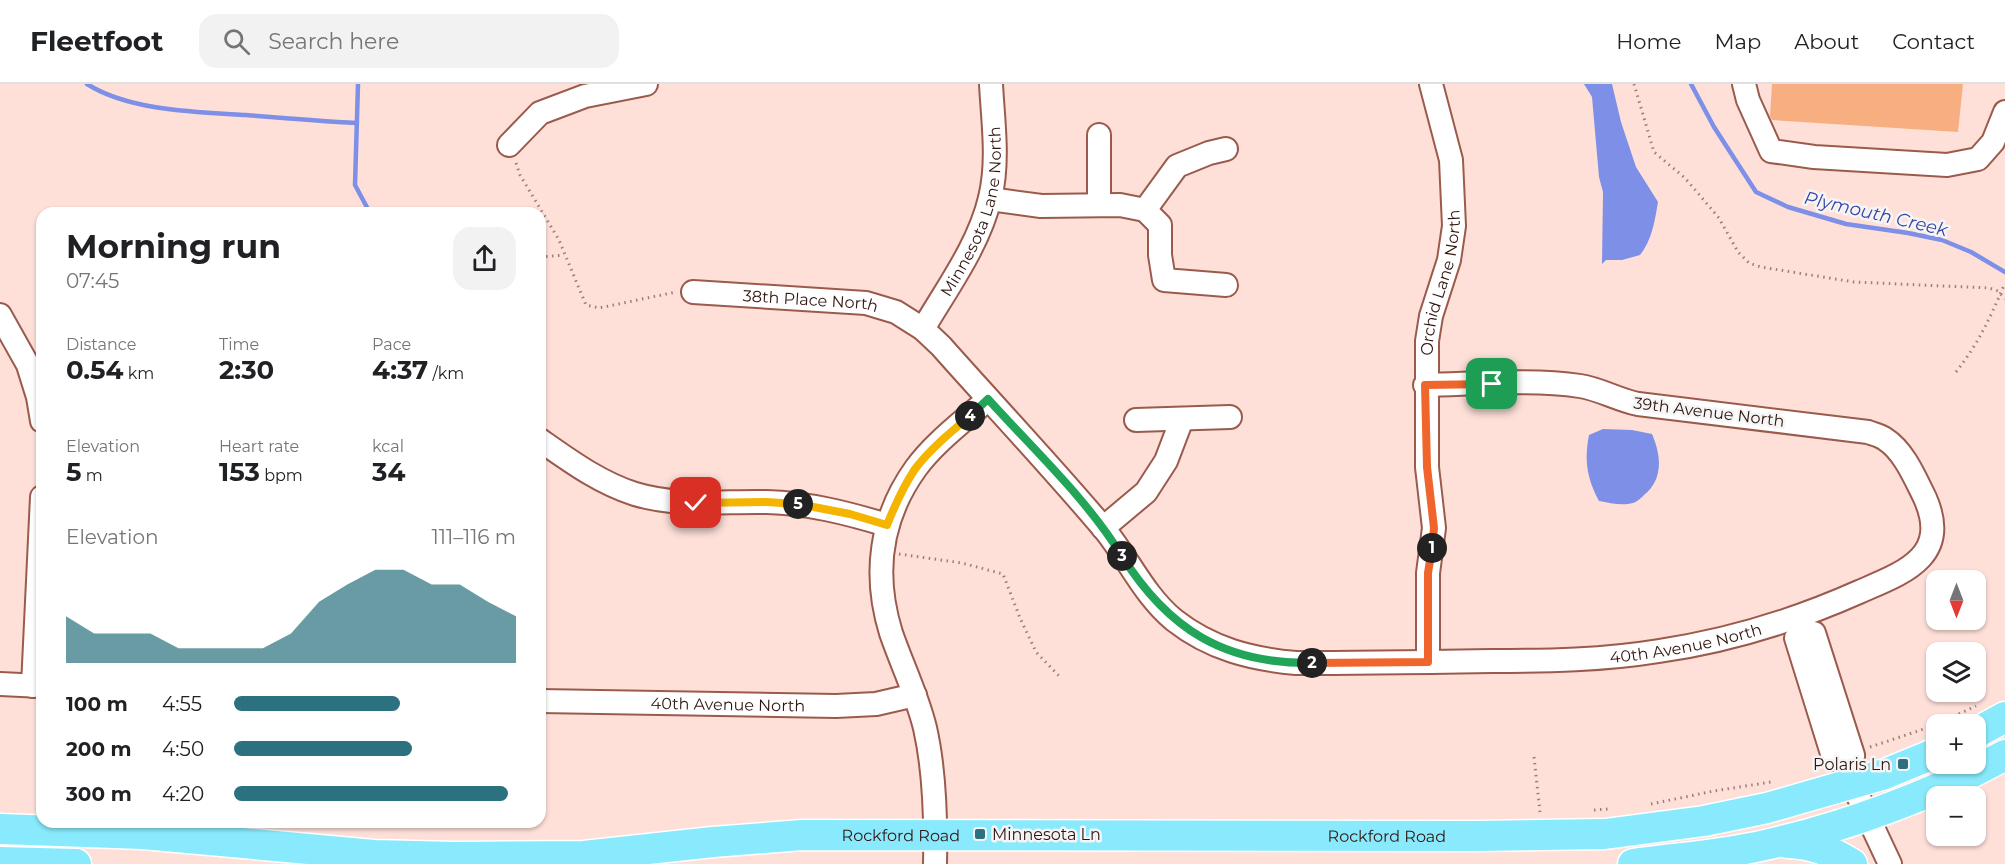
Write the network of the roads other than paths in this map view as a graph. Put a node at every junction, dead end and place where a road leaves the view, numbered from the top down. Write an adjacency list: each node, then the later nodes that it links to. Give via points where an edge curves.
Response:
1 (646, 84): 7 (street, via 585,96 540,113)
2 (991, 84): 9 (street, Minnesota Lane North, via 994,172)
3 (1431, 84): 17 (street, Orchid Lane North, via 1451,160 1455,226 1431,316)
4 (1744, 84): 5 (street, via 1770,151 1814,157 1947,165 1978,159 1993,142)
5 (2005, 112)
6 (1099, 135): 10 (street)
7 (509, 145)
8 (1226, 149): 11 (street, via 1177,166)
9 (990, 199): 10 (street, via 1041,206); 15 (street, Minnesota Lane North, via 969,250)
10 (1099, 205): 11 (street)
11 (1145, 210): 12 (street, via 1160,225 1164,279)
12 (1226, 285)
13 (693, 292): 15 (street, 38th Place North, via 866,303 896,312)
14 (0, 315): 16 (street)
15 (923, 329): 18 (street, 38th Place North)
16 (35, 362)
17 (1425, 385): 23 (street, 39th Avenue North, via 1559,384 1584,387 1638,404 1868,432 1885,438); 27 (street, Orchid Lane North, via 1427,467 1434,528 1428,573)
18 (988, 399): 24 (street, via 916,468); 25 (street, 38th Place North)
19 (1230, 417): 20 (street)
20 (1182, 419): 21 (street); 25 (street, via 1166,461 1146,492)
21 (1136, 420)
22 (546, 444): 24 (street, via 607,483 636,494 696,503 810,505)
23 (1908, 466): 26 (street, 40th Avenue North, via 1932,517 1933,536 1926,551 1904,573 1838,602)
24 (887, 525): 30 (street, via 880,565 883,600)
25 (1103, 528): 27 (street, 40th Avenue North, via 1151,597 1174,620 1231,652 1263,661)
26 (1800, 624): 27 (street, 40th Avenue North, via 1657,652 1600,658); 36 (street, via 1796,639 1834,760)
27 (1428, 662)
28 (0, 684): 29 (street)
29 (36, 686)
30 (915, 695): 31 (street, 40th Avenue North, via 876,704 836,706); 39 (street, via 932,771)
31 (546, 701)
32 (2005, 717): 33 (main road)
33 (1986, 727)
34 (2005, 755): 37 (main road, via 1975,772)
35 (1926, 757): 36 (main road, Rockford Road, via 1885,774)
36 (1849, 772): 37 (street); 39 (main road, Rockford Road, via 1767,808 1605,834)
37 (1867, 815): 40 (main road); 47 (street)
38 (0, 829): 41 (main road, Rockford Road, via 143,834 297,846)
39 (936, 835): 41 (main road, Rockford Road, via 802,836 573,856); 44 (street)
40 (1764, 846): 45 (main road); 46 (main road, via 1806,844)
41 (374, 859)
42 (0, 861): 43 (main road)
43 (76, 864)
44 (935, 864)
45 (1633, 864)
46 (1852, 864)
47 (1890, 864)

